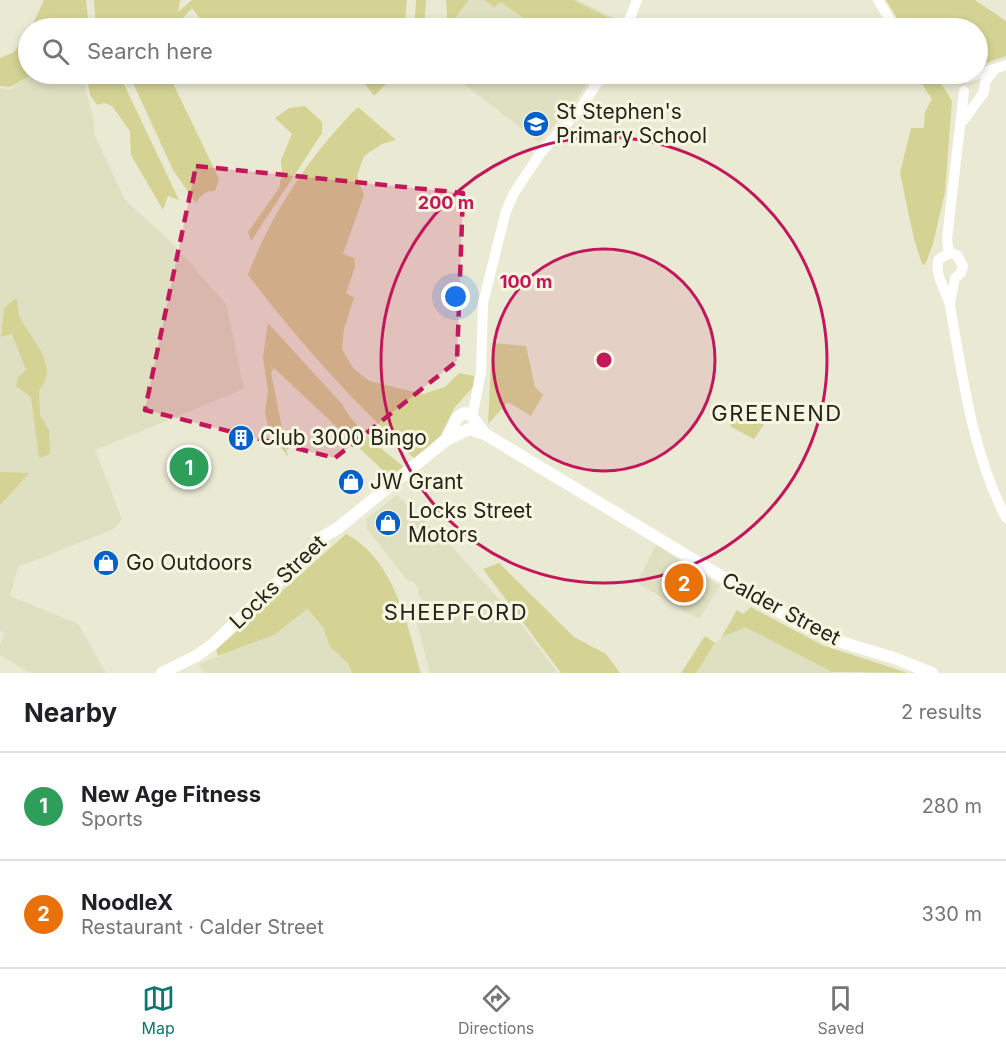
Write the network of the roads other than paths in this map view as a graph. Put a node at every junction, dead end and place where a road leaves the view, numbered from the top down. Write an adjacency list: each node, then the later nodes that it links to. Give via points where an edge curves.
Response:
1 (636, 0): 3 (street)
2 (878, 0): 4 (street)
3 (630, 18)
4 (889, 18)
5 (1006, 65): 6 (street)
6 (988, 75)
7 (596, 84): 17 (street, via 540,154 506,211 483,303 477,395)
8 (967, 84): 10 (street)
9 (984, 84): 11 (street)
10 (964, 85): 11 (street, via 970,97); 12 (street)
11 (980, 96): 12 (street)
12 (961, 123): 13 (street, via 947,239)
13 (950, 253): 14 (street, via 939,259 936,267); 15 (street, via 962,262 963,270)
14 (940, 275): 15 (street); 16 (street)
15 (955, 278): 16 (street)
16 (950, 303): 18 (street, via 979,451)
17 (467, 422): 19 (main road, Locks Street, via 321,538 213,644); 20 (main road, Calder Street, via 800,624)
18 (1006, 518)
19 (162, 673)
20 (932, 673)

